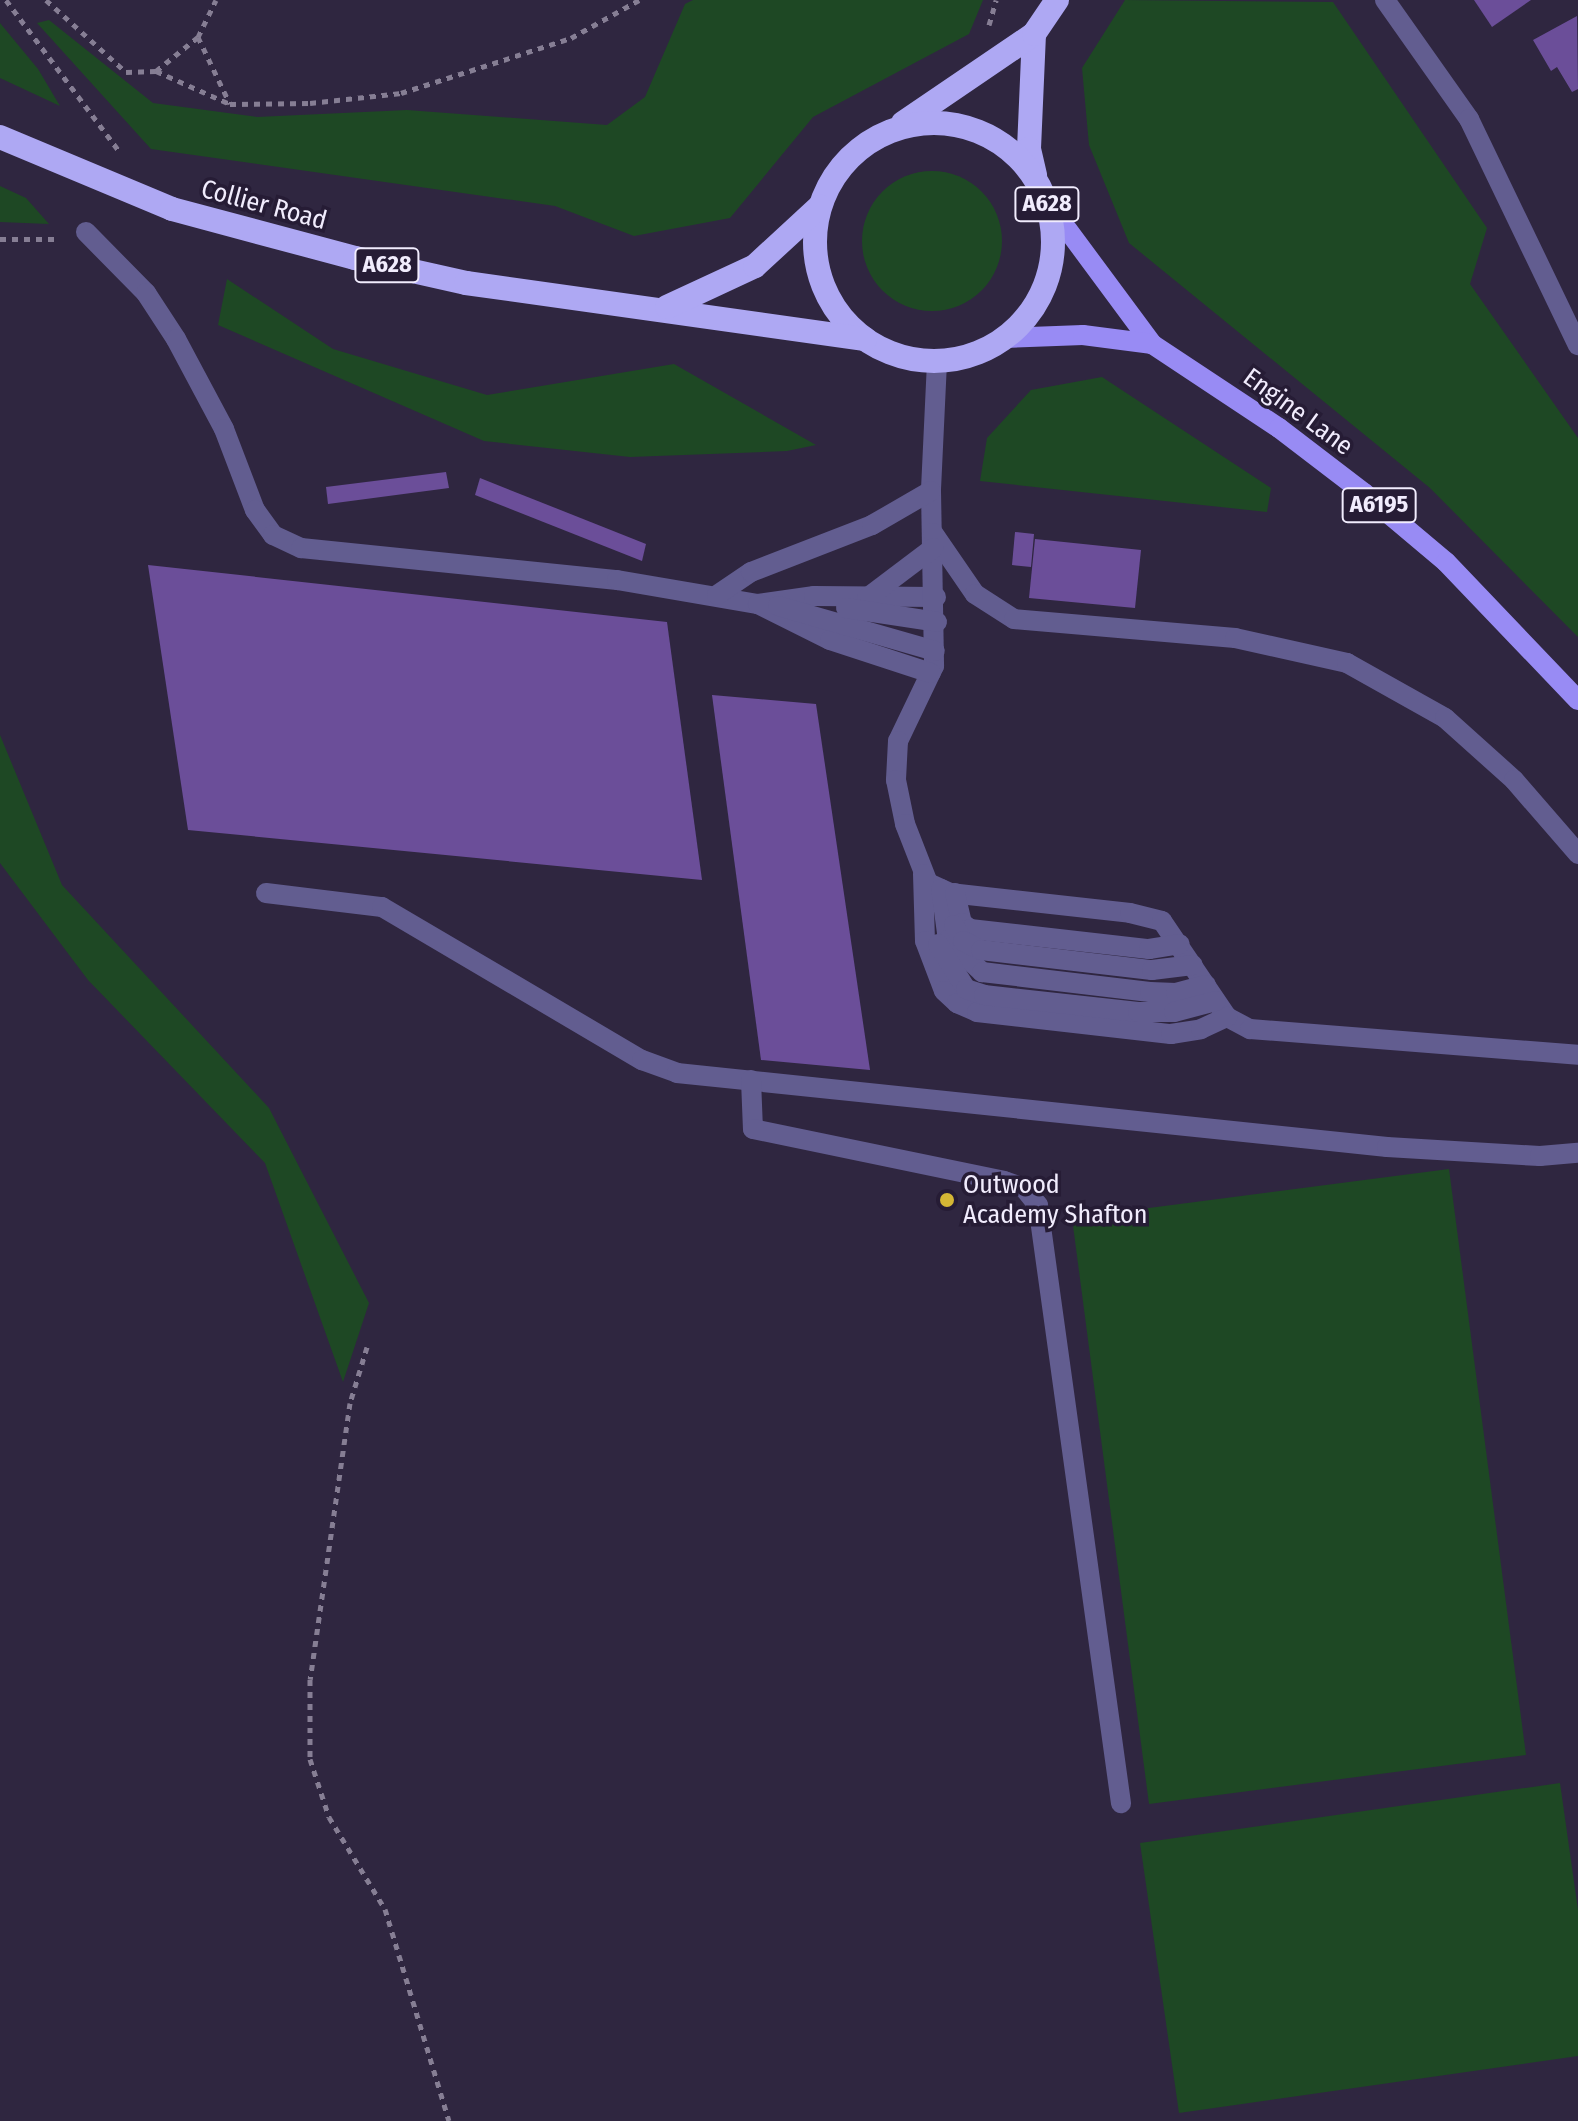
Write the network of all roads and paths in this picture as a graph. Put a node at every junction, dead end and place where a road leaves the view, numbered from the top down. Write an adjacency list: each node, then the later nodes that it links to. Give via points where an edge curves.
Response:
1 (6, 0): 13 (path, via 123,157)
2 (46, 0): 9 (path, via 126,72)
3 (216, 0): 8 (path)
4 (639, 0): 10 (path, via 571,38 401,93 310,103)
5 (1057, 0): 7 (highway, A628)
6 (1385, 0): 21 (street, via 1469,119)
7 (1034, 34): 11 (highway, A628); 14 (highway, A628, via 1029,149)
8 (198, 37): 9 (path); 10 (path)
9 (156, 71): 10 (path)
10 (230, 104)
11 (891, 131): 14 (highway, A628, via 923,123 956,125 988,136 1015,154); 15 (highway, A628, via 847,161)
12 (0, 137): 13 (highway, Collier Road / A628)
13 (116, 188): 17 (highway, Collier Road / A628, via 187,214 466,283)
14 (1042, 191): 18 (highway, A628, via 1053,232 1043,291); 20 (main road, Engine Lane / A6195)
15 (820, 206): 17 (highway, A628, via 755,266); 19 (highway, A628, via 815,243 821,280 838,313)
16 (86, 232): 25 (street, via 146,293 176,339 224,429 255,510 273,535 301,548)
17 (667, 307): 19 (highway, Collier Road / A628)
18 (1005, 338): 20 (main road, Engine Lane / A6195, via 1083,335); 22 (highway, A628, via 984,351)
19 (865, 339): 22 (highway, A628, via 899,357)
20 (1152, 344): 32 (main road, Engine Lane / A6195, via 1279,428 1364,493 1446,562)
21 (1578, 345)
22 (937, 362): 23 (street)
23 (931, 491): 24 (street); 25 (street, via 872,525 751,572)
24 (933, 540): 26 (street); 27 (street); 33 (street, via 975,594 1014,619 1235,638 1347,663 1445,718 1514,780)
25 (717, 595): 28 (street)
26 (936, 597): 27 (street); 29 (street)
27 (867, 598): 28 (street, via 814,596)
28 (758, 604): 29 (street, via 819,604); 30 (street); 31 (street, via 830,640)
29 (937, 622): 30 (street)
30 (935, 651): 31 (street)
31 (931, 673): 34 (street, via 898,741 897,754 905,824)
32 (1578, 700)
33 (1578, 854)
34 (940, 887): 36 (street, via 1130,913 1162,921); 36 (street, via 970,929 1149,949); 37 (street, via 955,929 963,941 981,950 1152,970); 38 (street, via 948,940 972,968); 38 (street, via 925,941 944,991 977,1012 1171,1034 1201,1029)
35 (266, 893): 40 (street, via 382,907 642,1060 677,1073)
36 (1180, 944): 37 (street)
37 (1193, 965): 38 (street)
38 (1216, 1001): 39 (street, via 1250,1029)
39 (1578, 1055)
40 (751, 1080): 41 (street, via 1387,1147 1540,1156); 43 (street, via 753,1129 1004,1181 1024,1188 1038,1205)
41 (1578, 1153)
42 (367, 1347): 44 (path, via 350,1403 310,1679 310,1759 329,1817 385,1909)
43 (1121, 1803)
44 (449, 2121)

